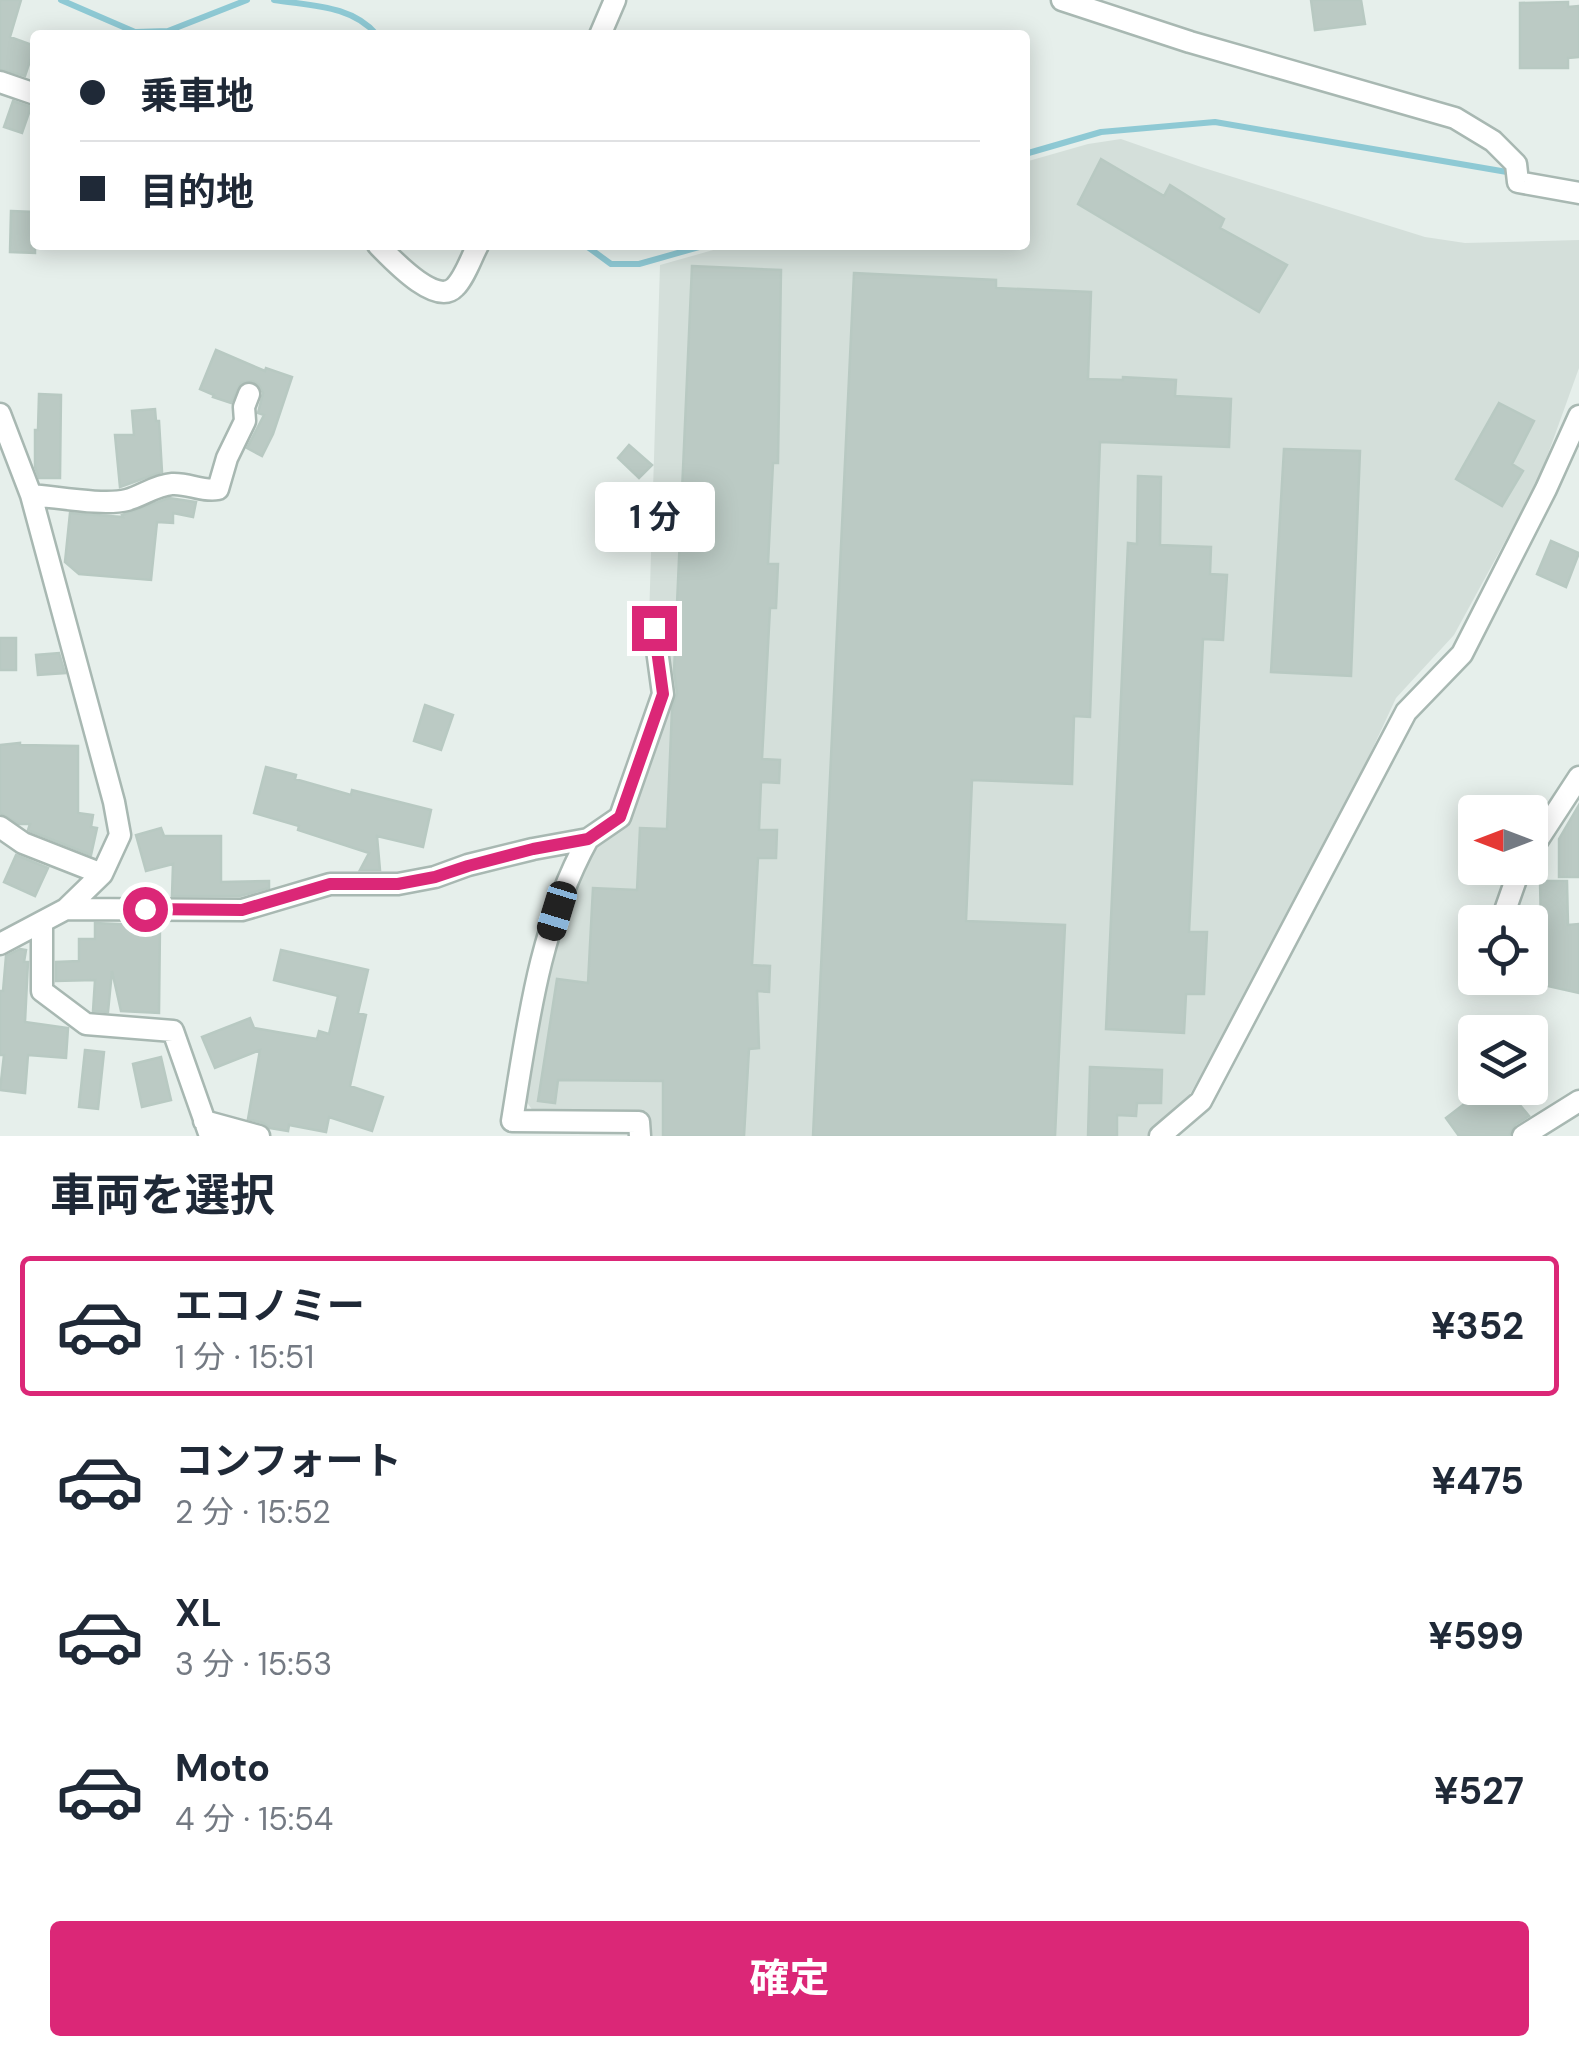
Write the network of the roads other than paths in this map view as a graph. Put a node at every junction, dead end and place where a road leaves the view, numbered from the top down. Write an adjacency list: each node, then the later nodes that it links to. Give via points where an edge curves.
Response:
1 (616, 0): 3 (street)
2 (1062, 0): 6 (street, via 1455,118 1516,164 1518,182)
3 (602, 30)
4 (0, 82): 5 (street)
5 (30, 92)
6 (1579, 193)
7 (383, 250): 8 (street, via 438,293 458,286)
8 (476, 250)
9 (249, 394): 12 (street, via 218,489 171,484 110,501)
10 (0, 414): 12 (street)
11 (1579, 416): 26 (street, via 1462,654 1406,712 1200,1101)
12 (32, 495): 18 (street, via 114,802 120,835)
13 (654, 628): 17 (street, via 663,694 620,817)
14 (1579, 778): 15 (street)
15 (1548, 825)
16 (0, 827): 18 (street)
17 (588, 839): 19 (street, via 398,884 330,884 242,910); 25 (street, via 568,876 535,981 512,1122 640,1122)
18 (102, 874): 19 (street)
19 (66, 909): 20 (street)
20 (42, 922): 21 (street); 23 (street, via 42,991 86,1024 173,1030)
21 (0, 944)
22 (1579, 1101): 27 (street)
23 (207, 1129): 24 (street)
24 (258, 1136)
25 (640, 1136)
26 (1160, 1136)
27 (1523, 1136)

